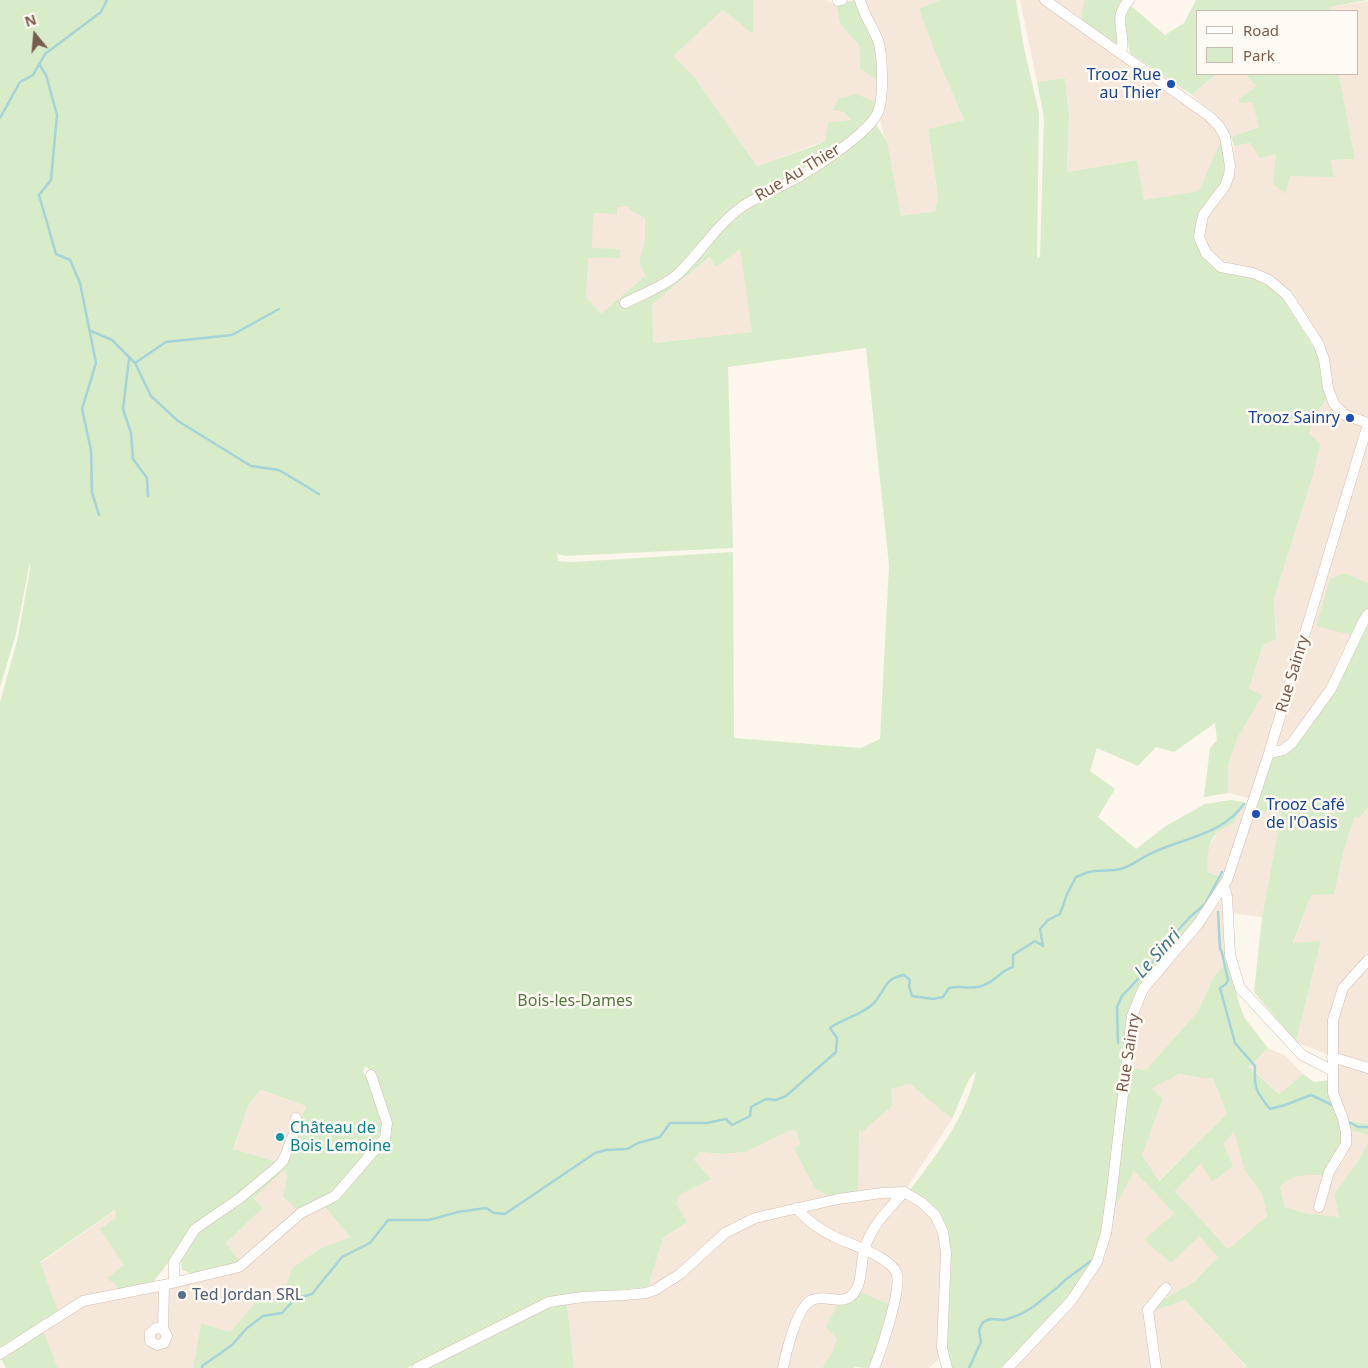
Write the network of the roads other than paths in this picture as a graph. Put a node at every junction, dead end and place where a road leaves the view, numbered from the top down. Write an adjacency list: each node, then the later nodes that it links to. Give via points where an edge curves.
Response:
1 (860, 0): 5 (street, Rue Au Thier, via 882,56 882,103 872,123 800,176 743,206 677,274)
2 (1045, 0): 4 (street)
3 (1130, 0): 4 (street, via 1122,8 1119,23 1124,45)
4 (1121, 53): 6 (street, via 1219,126 1229,150 1230,175 1203,215 1199,237 1206,253 1220,267 1254,273 1287,295 1318,342 1334,404 1345,415)
5 (625, 303)
6 (1368, 424): 8 (street, Rue Sainry)
7 (1368, 614): 8 (street, via 1332,689 1292,743 1283,750)
8 (1269, 753): 9 (street, Rue Sainry)
9 (1224, 887): 13 (street, via 1230,955 1240,988 1302,1055); 28 (street, Rue Sainry, via 1198,924 1143,989 1132,1016 1106,1233 1097,1262 1071,1301)
10 (1368, 960): 11 (street, via 1339,997 1333,1020)
11 (1332, 1057): 12 (street); 13 (street)
12 (1368, 1068)
13 (1332, 1071): 17 (street, via 1333,1093 1346,1132 1346,1144 1329,1172)
14 (371, 1075): 20 (street, via 387,1123 385,1138 335,1196 301,1213 239,1267)
15 (296, 1118): 20 (street, via 298,1123 282,1161 240,1198 195,1229 174,1262)
16 (904, 1192): 18 (street, via 838,1199); 19 (street, via 873,1227); 27 (street, via 935,1214 943,1232 946,1253 942,1348)
17 (1319, 1207)
18 (796, 1208): 19 (street, via 817,1227); 24 (street, via 754,1218 735,1227 716,1240 676,1278 655,1290 549,1302)
19 (864, 1250): 25 (street, via 857,1288 850,1298 811,1300 802,1309 787,1344); 26 (street, via 892,1265 897,1276 894,1302)
20 (169, 1284): 22 (street); 23 (street, via 83,1301)
21 (1166, 1288): 29 (street, via 1148,1310)
22 (163, 1330)
23 (0, 1354)
24 (417, 1368)
25 (783, 1368)
26 (874, 1368)
27 (947, 1368)
28 (1008, 1368)
29 (1156, 1368)

